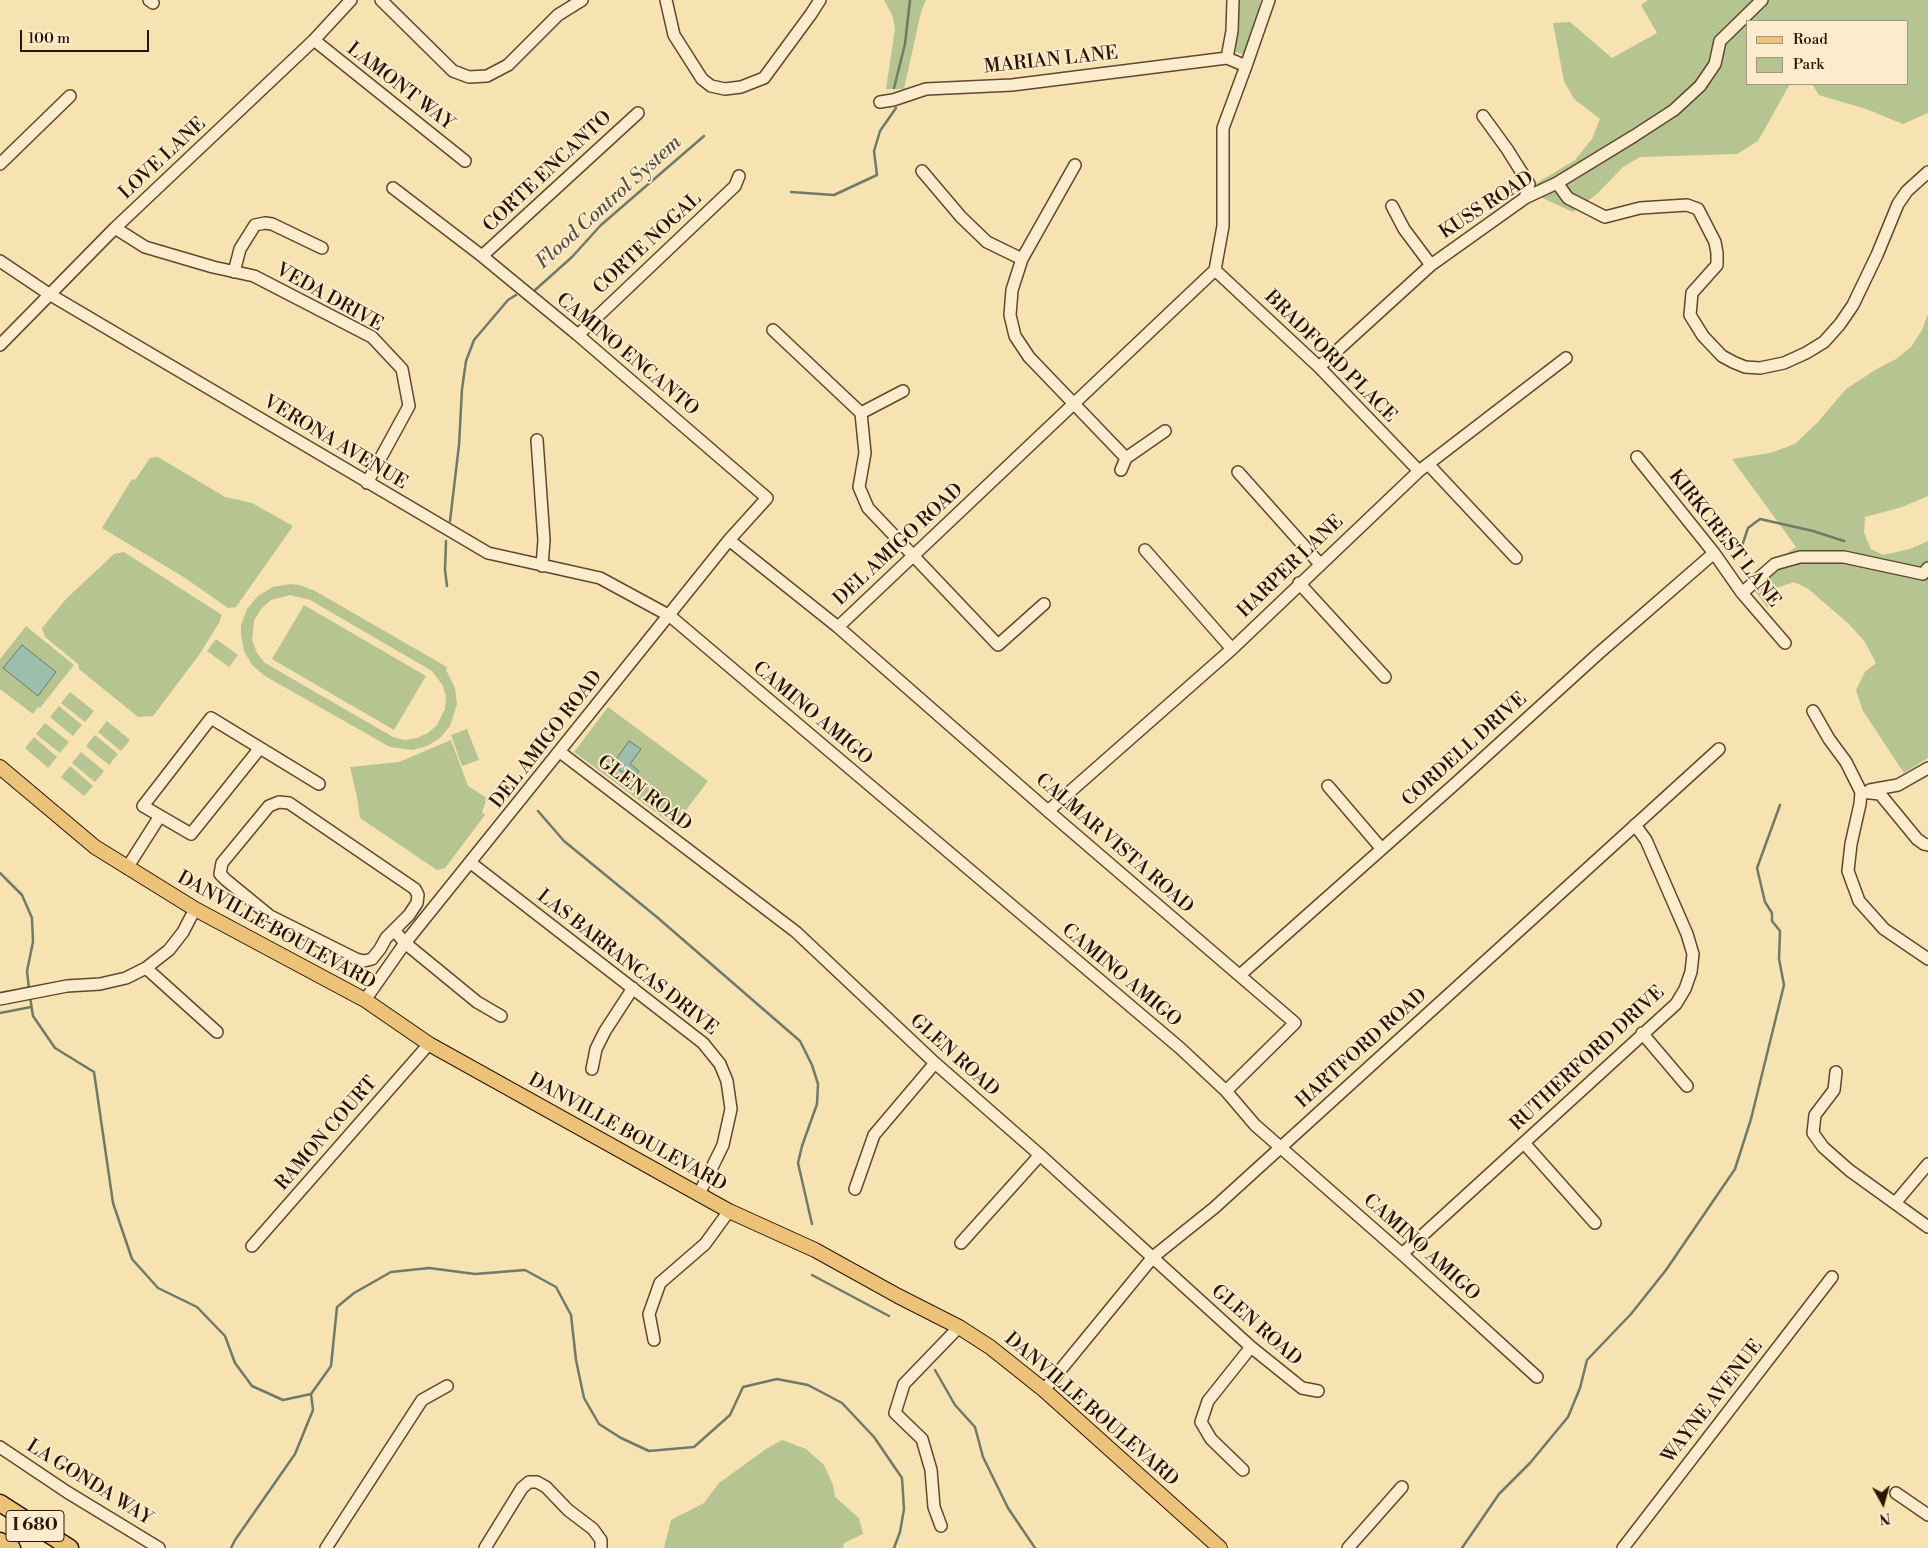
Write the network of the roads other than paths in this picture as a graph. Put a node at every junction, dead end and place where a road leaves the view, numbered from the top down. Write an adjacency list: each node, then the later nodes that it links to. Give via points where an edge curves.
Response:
1 (351, 0): 9 (street, LOVE LANE)
2 (381, 0): 3 (street, via 453,71 469,77 486,76 508,65 558,15)
3 (582, 0)
4 (666, 0): 5 (street, via 674,35 692,64 711,86 726,89 741,88 764,78)
5 (820, 0)
6 (1233, 0): 10 (street)
7 (1269, 0): 11 (street)
8 (1762, 0): 22 (street, via 1720,41 1715,64 1700,86 1674,110)
9 (314, 40): 16 (street, LAMONT WAY); 26 (street, LOVE LANE)
10 (1227, 58): 11 (street); 13 (street, MARIAN LANE, via 1012,85 926,89)
11 (1246, 66): 32 (street, via 1223,128 1223,226)
12 (70, 96): 17 (street)
13 (880, 102)
14 (638, 113): 28 (street, CORTE ENCANTO)
15 (1483, 116): 24 (street, via 1529,184)
16 (465, 161)
17 (0, 164)
18 (1075, 165): 29 (street)
19 (922, 171): 29 (street, via 987,242)
20 (1928, 172): 22 (street, KUSS ROAD, via 1898,204 1873,264 1840,324 1824,342 1806,353 1784,363 1760,368 1745,367 1722,356 1703,336 1690,314 1692,293 1717,265 1718,253 1698,209 1687,205 1650,208 1605,217 1568,198)
21 (738, 176): 36 (street, CORTE NOGAL, via 735,186)
22 (1557, 183): 24 (street, KUSS ROAD)
23 (393, 188): 28 (street, CAMINO ENCANTO)
24 (1525, 198): 31 (street, KUSS ROAD)
25 (1392, 206): 31 (street, via 1404,229)
26 (115, 228): 33 (street, VEDA DRIVE, via 145,247); 34 (street, LOVE LANE)
27 (322, 248): 33 (street, via 272,224 255,225 240,249)
28 (482, 256): 36 (street, CAMINO ENCANTO)
29 (1022, 259): 41 (street, via 1012,290 1010,315 1015,336 1029,358)
30 (0, 261): 34 (street, VERONA AVENUE)
31 (1431, 265): 39 (street, KUSS ROAD)
32 (1215, 270): 39 (street, BRADFORD PLACE); 41 (street, DEL AMIGO ROAD)
33 (234, 272): 51 (street, VEDA DRIVE, via 254,276 372,338 402,369 409,406)
34 (49, 294): 37 (street, LOVE LANE); 51 (street, VERONA AVENUE)
35 (773, 330): 42 (street)
36 (578, 335): 52 (street, CAMINO ENCANTO, via 767,498)
37 (0, 345)
38 (1566, 358): 47 (street, HARPER LANE)
39 (1318, 367): 49 (street, BRADFORD PLACE)
40 (903, 391): 42 (street)
41 (1074, 404): 46 (street); 55 (street, DEL AMIGO ROAD)
42 (861, 413): 55 (street, via 865,453 859,487 868,508)
43 (1166, 431): 46 (street)
44 (537, 440): 58 (street, via 544,540)
45 (1637, 457): 54 (street, KIRKCREST LANE)
46 (1126, 458): 48 (street)
47 (1428, 464): 49 (street, HARPER LANE); 56 (street)
48 (1121, 470)
49 (1418, 471): 57 (street, HARPER LANE)
50 (1238, 472): 57 (street)
51 (367, 483): 58 (street, VERONA AVENUE, via 488,554)
52 (729, 540): 63 (street, DEL AMIGO ROAD); 64 (street, DEL AMIGO ROAD)
53 (1145, 550): 66 (street)
54 (1714, 553): 61 (street, KIRKCREST LANE); 81 (street, CORDELL DRIVE)
55 (913, 557): 62 (street, via 998,645); 64 (street, DEL AMIGO ROAD)
56 (1516, 558)
57 (1320, 564): 60 (street, HARPER LANE)
58 (542, 566): 63 (street, VERONA AVENUE, via 600,578)
59 (1928, 568): 61 (street, via 1923,574 1844,556 1800,557 1775,564)
60 (1299, 583): 66 (street, HARPER LANE); 67 (street)
61 (1742, 593): 65 (street, KIRKCREST LANE)
62 (1044, 604)
63 (670, 616): 71 (street, DEL AMIGO ROAD); 101 (street, CAMINO AMIGO, via 1180,1048)
64 (838, 627): 77 (street, CALMAR VISTA ROAD)
65 (1785, 643)
66 (1232, 649): 77 (street, HARPER LANE)
67 (1384, 677)
68 (1814, 711): 76 (street)
69 (260, 748): 74 (street); 78 (street, via 191,834); 78 (street, via 211,718 143,806)
70 (1719, 749): 79 (street, HARTFORD ROAD)
71 (560, 752): 82 (street, DEL AMIGO ROAD); 97 (street, GLEN ROAD, via 796,932)
72 (0, 767): 83 (main road, DANVILLE BOULEVARD, via 70,827)
73 (1928, 768): 76 (street, via 1898,786)
74 (319, 784)
75 (1328, 786): 81 (street)
76 (1861, 792): 80 (street, via 1880,794 1917,839); 87 (street, via 1848,871 1859,900 1884,929)
77 (1048, 811): 89 (street, CALMAR VISTA ROAD)
78 (160, 816): 83 (street)
79 (1635, 825): 95 (street, RUTHERFORD DRIVE, via 1646,840 1693,954 1691,972 1676,1004); 103 (street, HARTFORD ROAD)
80 (1928, 845)
81 (1381, 848): 89 (street, CORDELL DRIVE)
82 (471, 864): 86 (street, DEL AMIGO ROAD); 90 (street, LAS BARRANCAS DRIVE)
83 (127, 868): 84 (main road, DANVILLE BOULEVARD)
84 (195, 909): 88 (street, via 169,950); 92 (main road, DANVILLE BOULEVARD)
85 (394, 930): 85 (street, via 372,960 356,959 270,916 222,877 222,863 269,806 279,802 289,804 415,890 417,903); 86 (street)
86 (406, 943): 92 (street, DEL AMIGO ROAD); 93 (street, via 478,1002)
87 (1928, 960)
88 (146, 968): 91 (street, via 116,981); 94 (street)
89 (1240, 975): 101 (street, CALMAR VISTA ROAD, via 1295,1023)
90 (633, 988): 98 (street, via 605,1031 596,1049); 107 (street, LAS BARRANCAS DRIVE, via 703,1044 720,1064 727,1082 731,1109 729,1123 723,1146)
91 (1, 998)
92 (365, 1000): 96 (main road, DANVILLE BOULEVARD)
93 (501, 1016)
94 (217, 1032)
95 (1642, 1033): 100 (street); 102 (street, RUTHERFORD DRIVE)
96 (429, 1044): 107 (main road, DANVILLE BOULEVARD); 113 (street, RAMON COURT)
97 (935, 1063): 104 (street, GLEN ROAD); 106 (street, via 874,1134)
98 (592, 1069)
99 (1836, 1072): 108 (street, via 1834,1090 1815,1115 1813,1133 1823,1147 1849,1170)
100 (1687, 1086)
101 (1226, 1091): 103 (street, CAMINO AMIGO, via 1254,1125)
102 (1524, 1143): 110 (street); 114 (street, RUTHERFORD DRIVE)
103 (1280, 1147): 114 (street, CAMINO AMIGO); 115 (street, HARTFORD ROAD, via 1214,1208)
104 (1040, 1155): 112 (street); 115 (street, GLEN ROAD)
105 (1928, 1164): 108 (street)
106 (855, 1189)
107 (699, 1194): 109 (main road, DANVILLE BOULEVARD)
108 (1896, 1203): 111 (street)
109 (729, 1211): 117 (main road, DANVILLE BOULEVARD, via 815,1250); 118 (street, via 705,1244 660,1283 649,1314)
110 (1595, 1223)
111 (1928, 1227)
112 (961, 1243)
113 (252, 1246)
114 (1402, 1254): 120 (street, CAMINO AMIGO)
115 (1153, 1257): 119 (street, GLEN ROAD); 122 (street, HARTFORD ROAD)
116 (1832, 1277): 140 (street, WAYNE AVENUE)
117 (959, 1327): 122 (main road, DANVILLE BOULEVARD); 130 (street, via 904,1384 895,1413 922,1439 931,1470 934,1506)
118 (654, 1340)
119 (1251, 1347): 123 (street, GLEN ROAD, via 1302,1388); 125 (street, via 1208,1401 1201,1422 1211,1439)
120 (1537, 1377)
121 (447, 1386): 135 (street, via 422,1400)
122 (1044, 1390): 138 (main road, DANVILLE BOULEVARD)
123 (1318, 1391)
124 (0, 1447): 134 (street, LA GONDA WAY)
125 (1243, 1470)
126 (1402, 1487): 139 (street)
127 (1896, 1493): 129 (street)
128 (0, 1503): 133 (highway, I 680)
129 (1928, 1516)
130 (941, 1526)
131 (0, 1541): 132 (highway, I 680)
132 (12, 1548)
133 (70, 1548)
134 (159, 1548)
135 (326, 1548)
136 (486, 1548): 137 (street, via 522,1488 529,1482 537,1482 593,1529 601,1540)
137 (601, 1548)
138 (1220, 1548)
139 (1348, 1548)
140 (1622, 1548)

